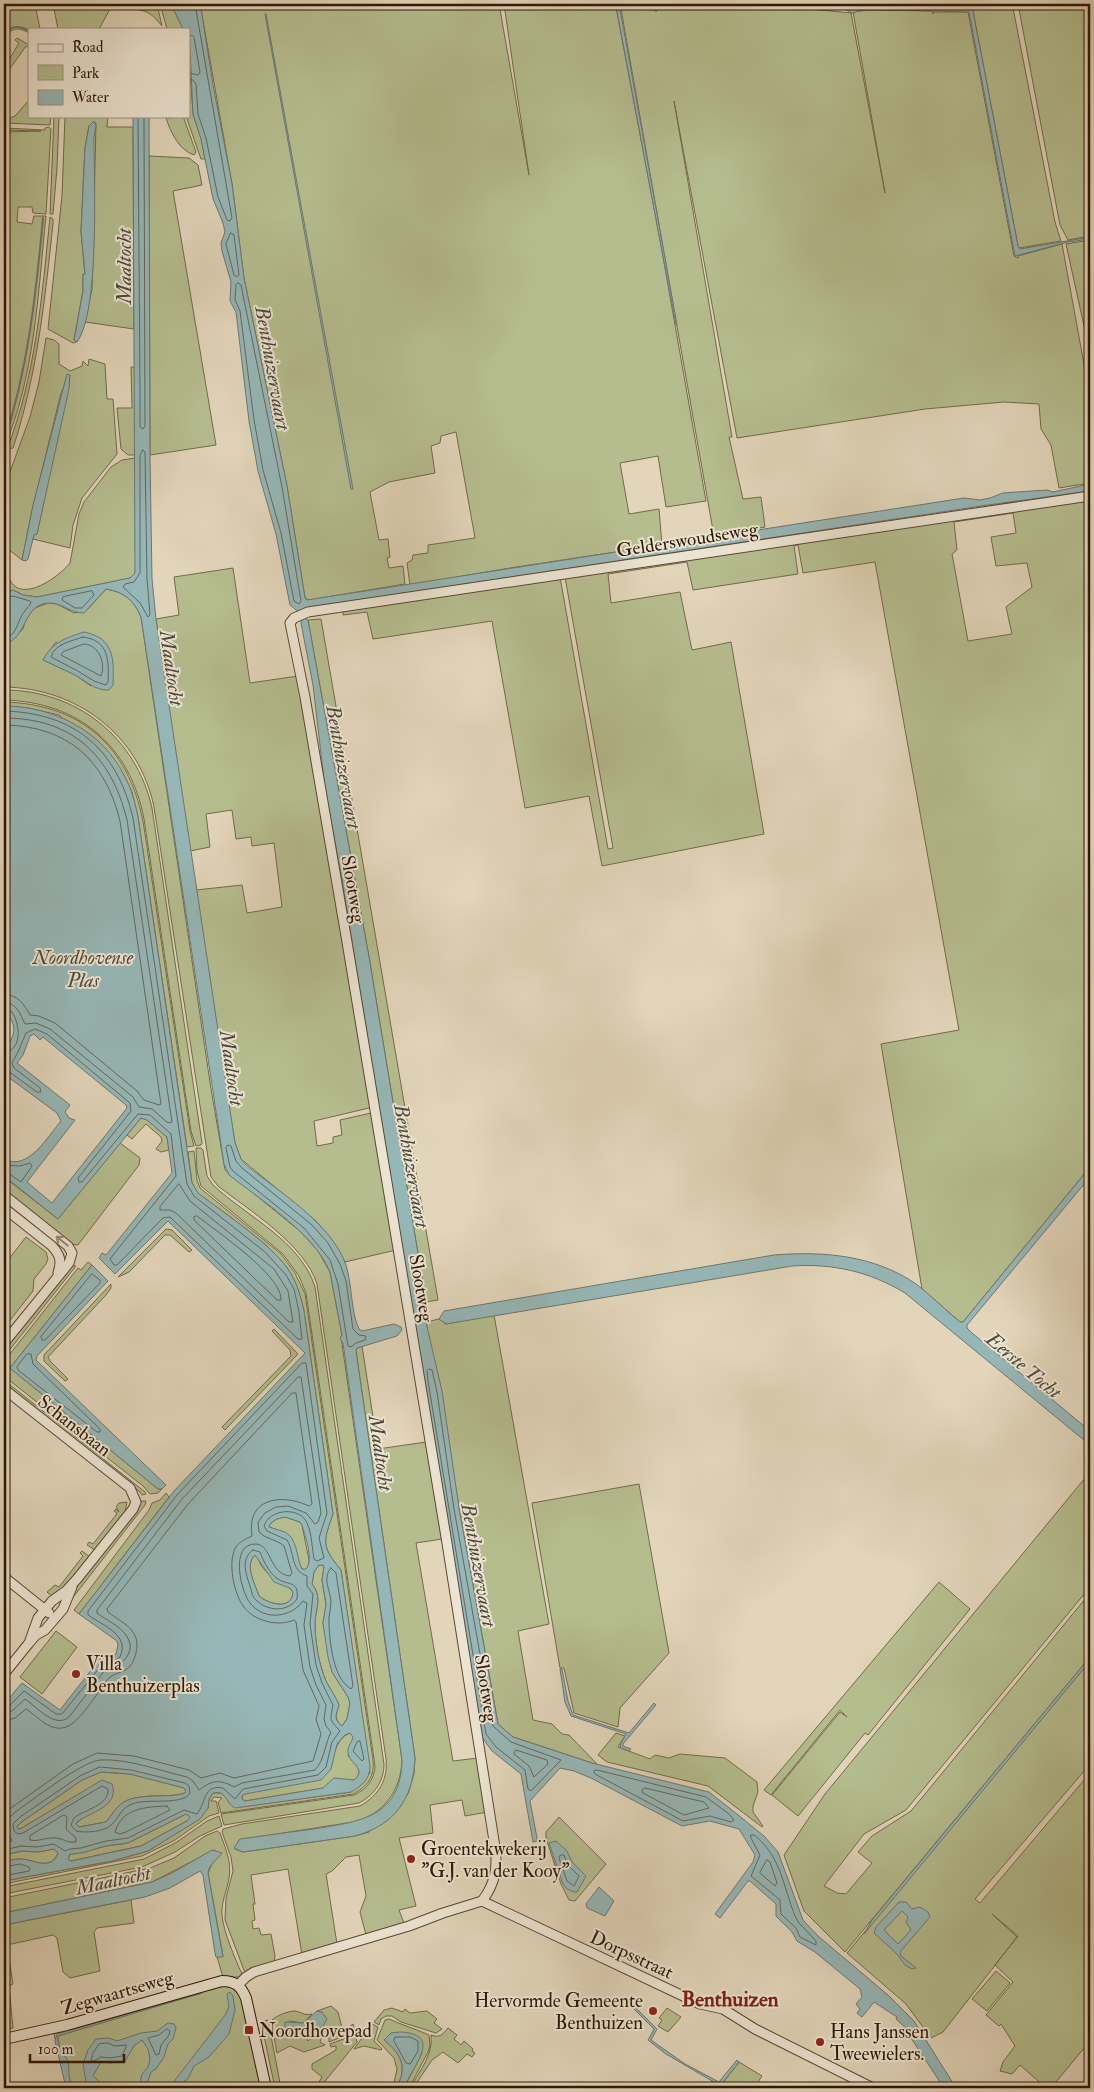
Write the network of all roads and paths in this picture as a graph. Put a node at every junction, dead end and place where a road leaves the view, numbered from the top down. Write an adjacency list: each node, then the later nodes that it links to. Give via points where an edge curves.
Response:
1 (1090, 496): 2 (street, Gelderswoudseweg, via 308,612)
2 (292, 619): 14 (street, Slootweg, via 290,627 305,697 415,1346 492,1828 497,1864 492,1886)
3 (4, 1195): 5 (street, one-way to 3, via 71,1260 70,1249)
4 (4, 1208): 5 (street, via 58,1253 61,1262)
5 (55, 1280): 6 (street)
6 (4, 1344)
7 (4, 1390): 9 (street, Schansbaan, via 133,1493 136,1502)
8 (4, 1578): 10 (street)
9 (77, 1580): 10 (street, Schansbaan); 11 (street, Schansbaan)
10 (45, 1609): 11 (street); 12 (street, Schansbaan)
11 (56, 1618): 12 (street, Schansbaan)
12 (29, 1642): 13 (street, Schansbaan)
13 (4, 1674)
14 (482, 1901): 15 (street, via 254,1972); 18 (street, Dorpsstraat, via 700,2004 723,2009 755,2029)
15 (238, 1985): 16 (main road, Zegwaartseweg, via 222,1982); 17 (main road, via 246,1998)
16 (4, 2039)
17 (266, 2088)
18 (873, 2088)

